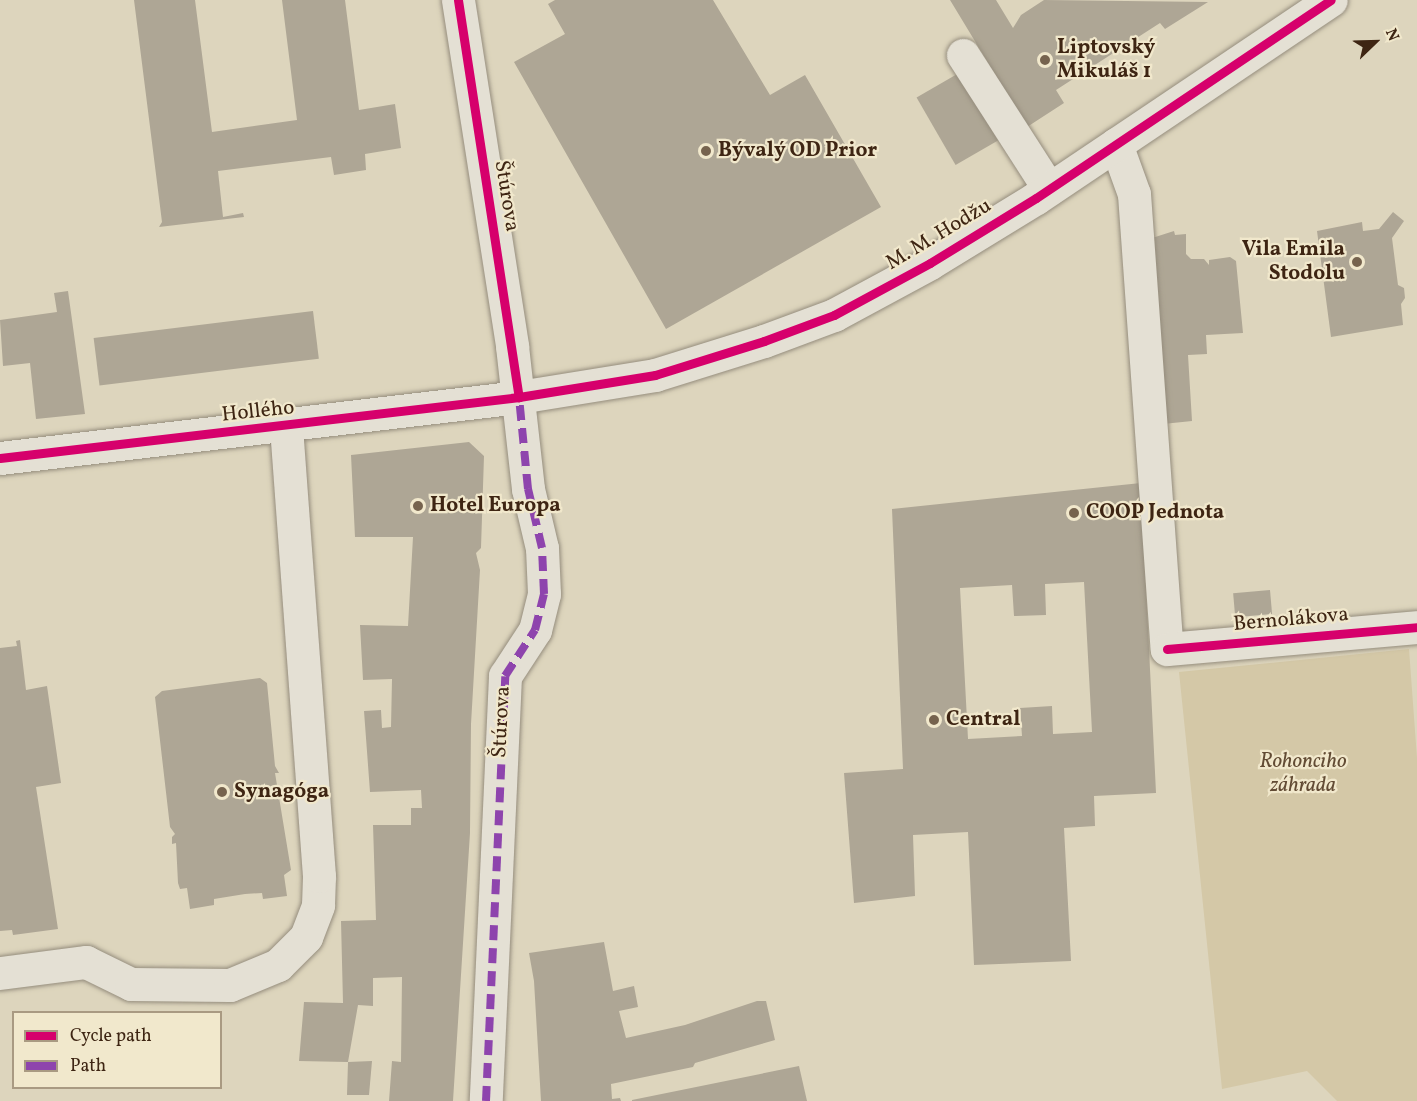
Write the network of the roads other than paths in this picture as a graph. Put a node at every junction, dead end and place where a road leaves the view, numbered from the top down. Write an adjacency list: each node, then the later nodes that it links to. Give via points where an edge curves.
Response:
1 (458, 0): 6 (street, Štúrova)
2 (1327, 1): 4 (street, M. M. Hodžu)
3 (963, 55): 5 (street)
4 (1116, 144): 5 (street, M. M. Hodžu); 9 (street, Bernolákova, via 1134,194 1167,649)
5 (1049, 189): 6 (street, M. M. Hodžu, via 930,263 834,315 655,375)
6 (519, 397): 7 (street, Hollého); 11 (street, Štúrova, via 528,489 542,548 544,594 535,630 505,676)
7 (286, 427): 8 (street, Hollého); 10 (street, via 319,876 318,905 306,937 278,965 230,986 131,984 86,962)
8 (0, 458)
9 (1417, 627)
10 (0, 973)
11 (486, 1101)

